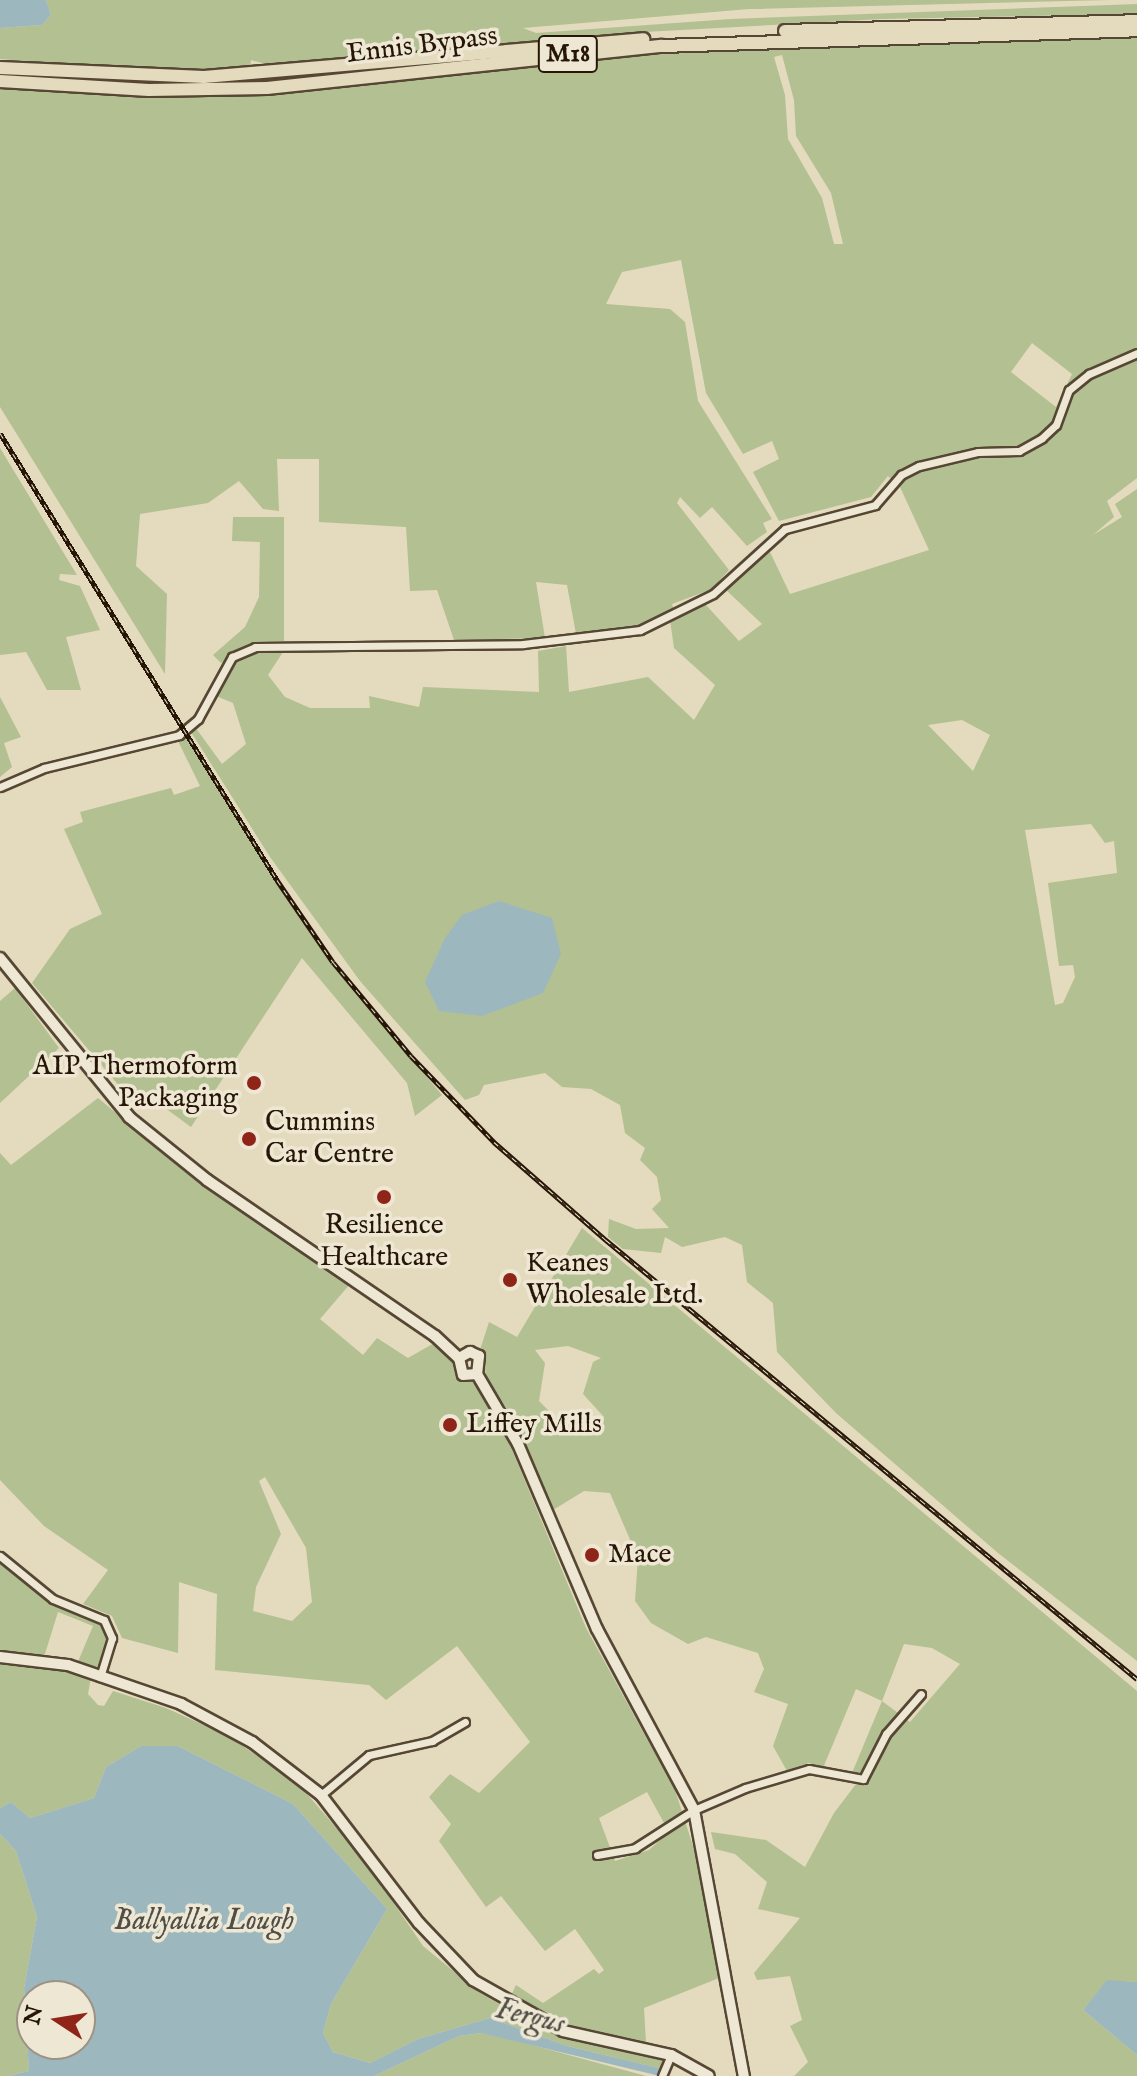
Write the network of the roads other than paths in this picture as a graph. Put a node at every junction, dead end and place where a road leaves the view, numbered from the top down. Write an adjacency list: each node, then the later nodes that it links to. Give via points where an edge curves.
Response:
1 (1137, 21): 3 (highway, Ennis Bypass / M18, via 708,35 204,77)
2 (1137, 30): 4 (highway, Ennis Bypass / M18, via 662,46 267,88 149,90)
3 (0, 68)
4 (0, 81)
5 (1137, 353): 6 (street, via 1089,374 1069,390 1056,425 1019,451 978,452 919,466 901,475 875,505 785,529 713,594 640,630 523,644 255,647 232,657 198,719 179,735 44,768)
6 (0, 787)
7 (0, 958): 8 (main road, via 129,1117 207,1180 406,1314)
8 (459, 1358): 9 (main road, via 460,1372); 9 (main road, via 470,1352 479,1356)
9 (477, 1374): 16 (main road, via 518,1444 597,1629)
10 (0, 1556): 12 (street, via 53,1599 104,1620 112,1638)
11 (0, 1657): 12 (main road, via 48,1660)
12 (100, 1677): 15 (main road, via 218,1722 288,1765)
13 (921, 1694): 16 (street, via 886,1734 863,1779 809,1769)
14 (465, 1722): 15 (street, via 432,1741 369,1755)
15 (321, 1795): 18 (main road, via 419,1923 473,1980 563,2031)
16 (694, 1810): 17 (street, via 635,1848); 21 (main road)
17 (597, 1855)
18 (671, 2055): 19 (street); 20 (main road)
19 (664, 2072)
20 (709, 2076)
21 (745, 2076)

